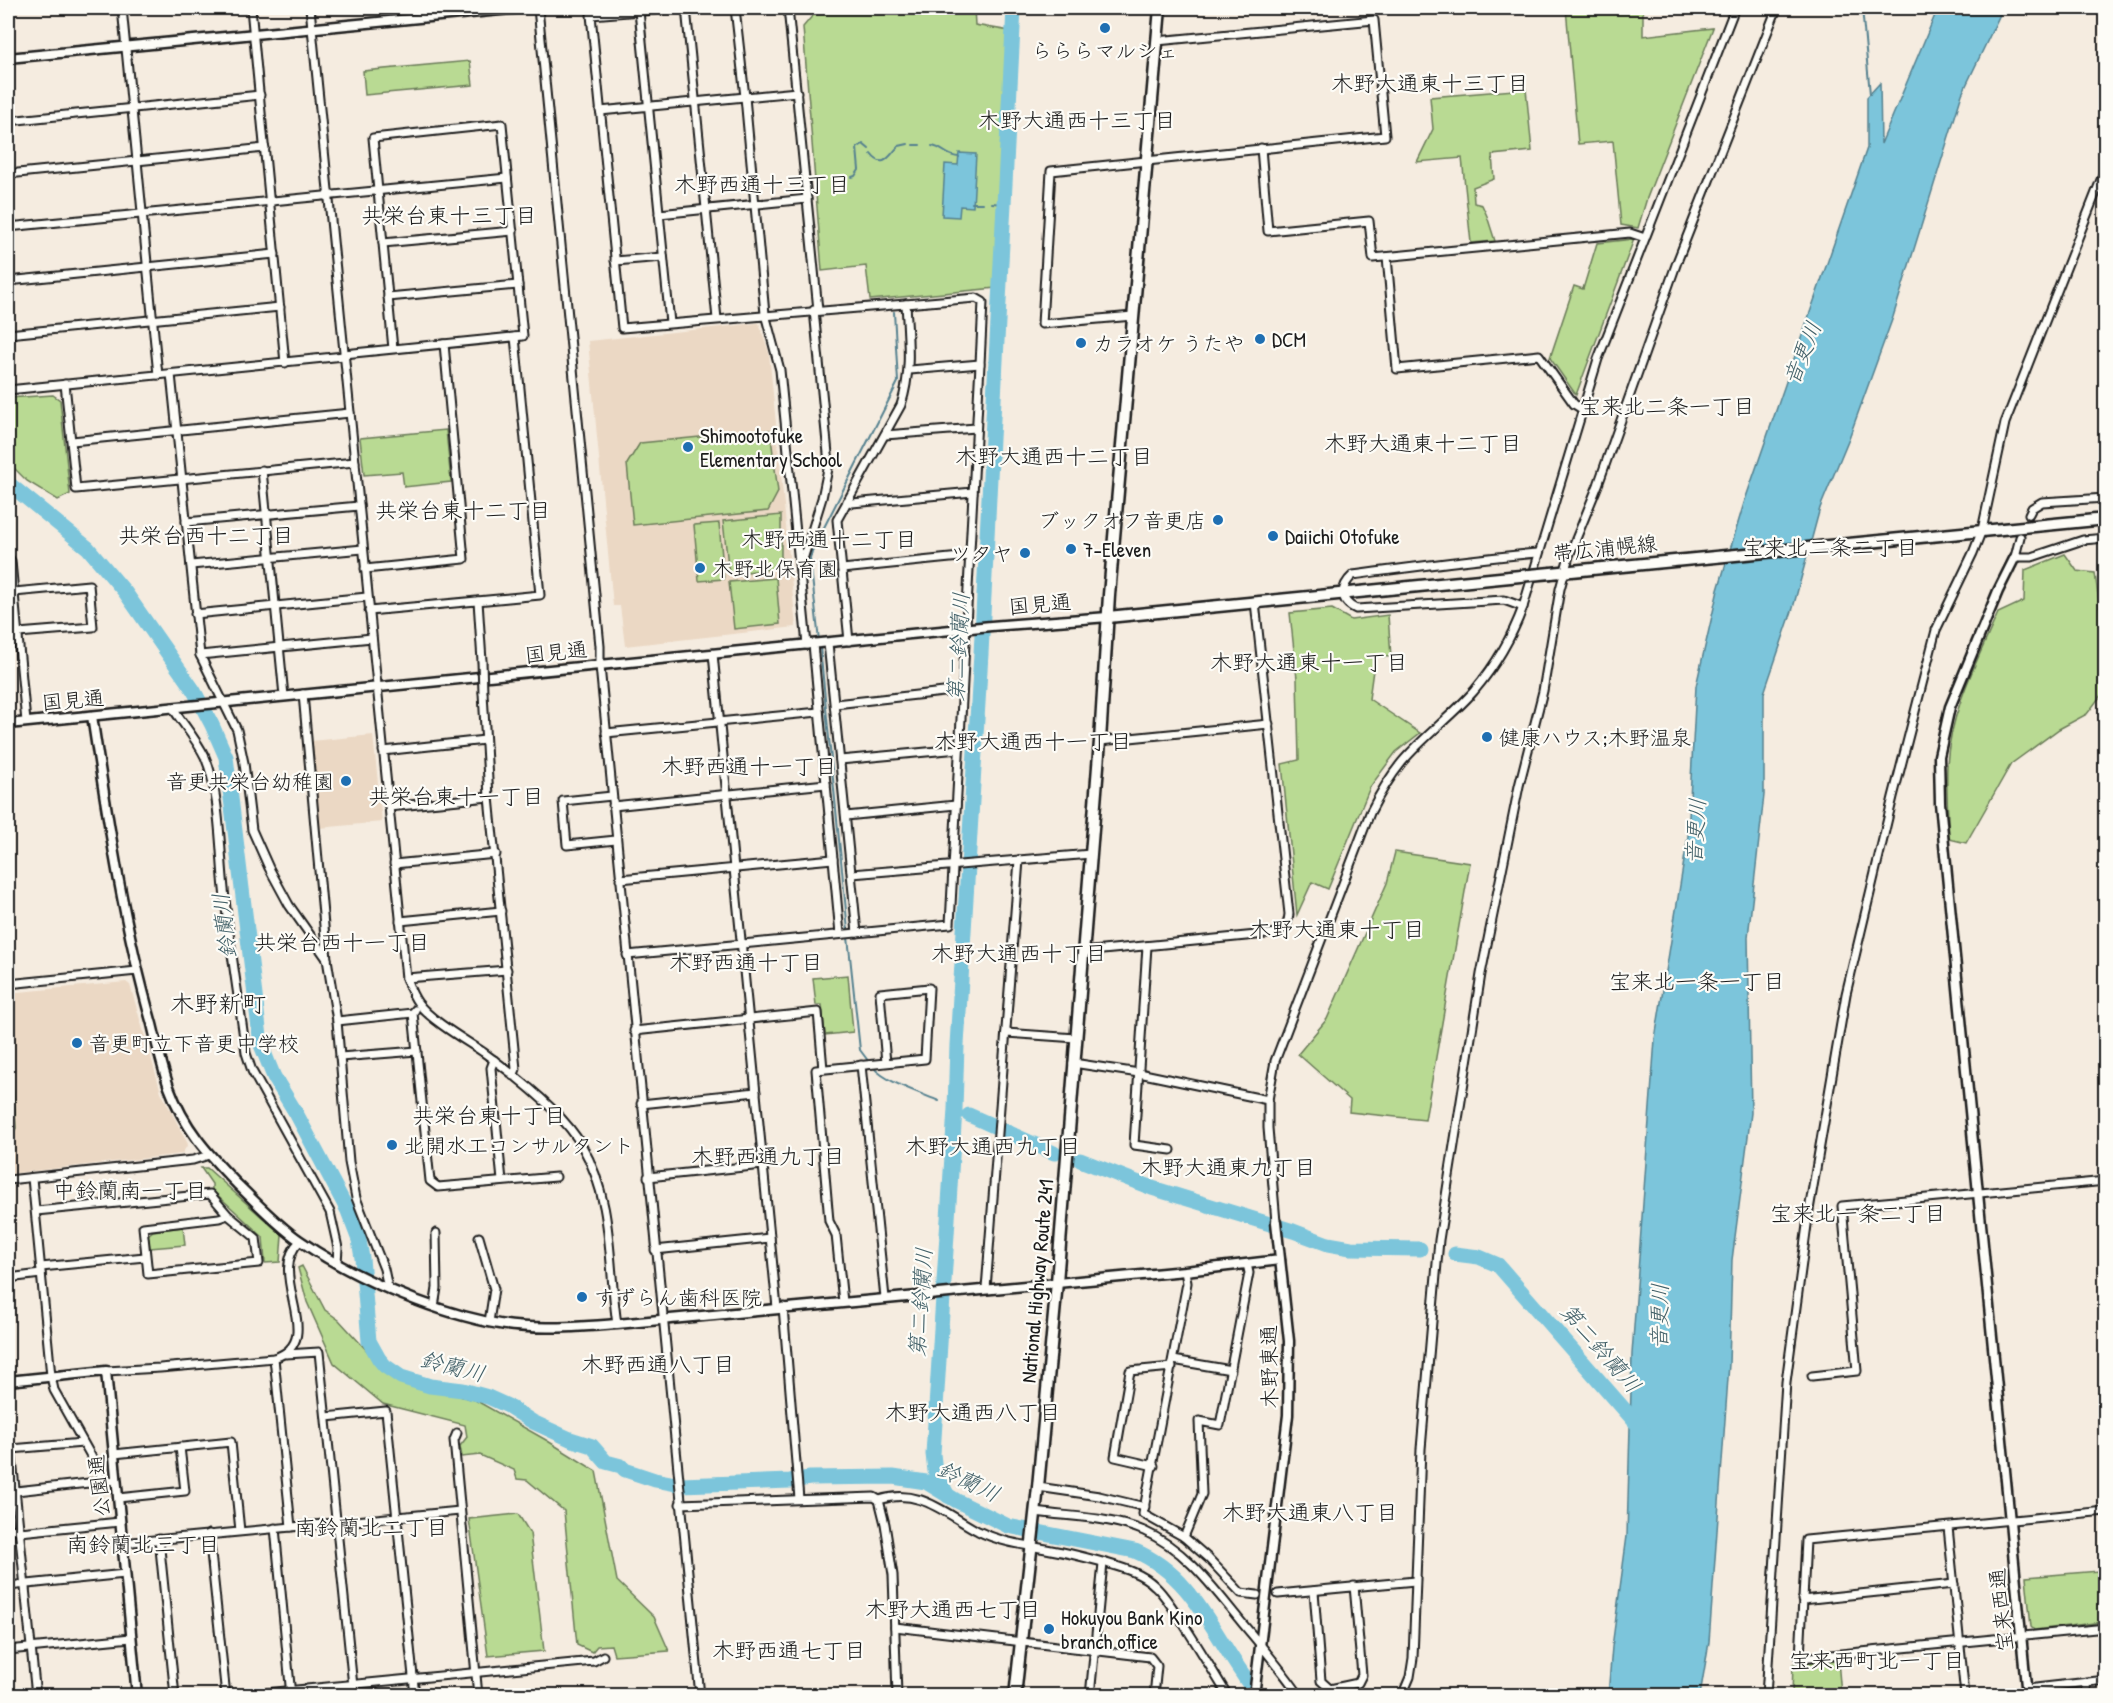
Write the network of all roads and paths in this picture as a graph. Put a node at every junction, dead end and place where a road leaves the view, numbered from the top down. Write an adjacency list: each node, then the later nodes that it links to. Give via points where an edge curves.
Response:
1 (122, 8): 17 (street)
2 (251, 8): 15 (street)
3 (310, 8): 14 (street)
4 (522, 8): 14 (street)
5 (538, 8): 124 (street)
6 (678, 8): 13 (street)
7 (686, 8): 22 (street)
8 (735, 8): 21 (street)
9 (788, 8): 19 (street)
10 (1160, 8): 16 (main road, National Highway Route 241)
11 (1735, 8): 44 (street)
12 (1777, 8): 104 (street, via 1688,232)
13 (639, 11): 23 (street); 25 (street, via 591,15)
14 (312, 28): 15 (street); 35 (street)
15 (254, 34): 17 (street); 20 (street)
16 (1157, 41): 28 (street, via 1374,20 1385,136); 30 (main road, National Highway Route 241)
17 (125, 46): 18 (street); 24 (street)
18 (8, 58)
19 (797, 92): 21 (street); 36 (street)
20 (260, 95): 24 (street); 27 (street)
21 (745, 97): 22 (street); 38 (street)
22 (695, 102): 23 (street); 39 (street)
23 (647, 106): 25 (street); 41 (street)
24 (131, 107): 26 (street); 29 (street)
25 (600, 111): 49 (street)
26 (8, 121)
27 (265, 148): 29 (street); 37 (street)
28 (1261, 148): 30 (street); 48 (street, via 1268,231 1369,220 1373,258)
29 (137, 160): 32 (street); 40 (street)
30 (1147, 161): 58 (main road, National Highway Route 241); 58 (street, via 1051,171 1042,324)
31 (2106, 166): 91 (street, via 2005,423)
32 (8, 174)
33 (507, 178): 34 (street); 34 (street, via 502,124 373,138); 43 (street)
34 (378, 191): 35 (street); 45 (street)
35 (328, 195): 37 (street); 66 (street)
36 (807, 199): 38 (street); 56 (street)
37 (270, 200): 40 (street); 46 (street)
38 (755, 204): 39 (street); 57 (street)
39 (706, 209): 41 (street); 60 (street)
40 (141, 213): 42 (street); 50 (street)
41 (659, 214): 47 (street)
42 (8, 227)
43 (513, 231): 45 (street); 52 (street)
44 (1645, 238): 48 (street, via 1630,233); 74 (street)
45 (383, 243): 53 (street)
46 (275, 254): 50 (street); 55 (street)
47 (663, 256): 49 (street); 61 (street)
48 (1387, 257): 74 (street, via 1397,369 1539,355 1574,404)
49 (615, 261): 61 (street, via 622,328)
50 (146, 267): 51 (street); 59 (street)
51 (8, 281)
52 (518, 285): 53 (street); 63 (street, via 523,336)
53 (388, 297): 65 (street)
54 (906, 304): 56 (street); 68 (street, via 976,298 983,302); 69 (street)
55 (280, 307): 59 (street); 67 (street)
56 (816, 310): 57 (street); 101 (street, via 829,464)
57 (765, 314): 60 (street); 101 (street, via 780,370)
58 (1133, 316): 114 (main road, National Highway Route 241)
59 (151, 319): 62 (street); 71 (street)
60 (717, 319): 61 (street)
61 (670, 323)
62 (8, 334)
63 (515, 337): 64 (street); 108 (street, via 540,595)
64 (444, 344): 65 (street); 102 (street, via 464,559)
65 (393, 349): 66 (street)
66 (344, 355): 67 (street); 75 (street)
67 (285, 363): 70 (street)
68 (980, 364): 69 (street); 76 (street)
69 (910, 369): 78 (street, via 901,405)
70 (171, 374): 71 (street); 77 (street)
71 (158, 375): 72 (street)
72 (66, 384): 73 (street); 79 (street)
73 (8, 390)
74 (1582, 409): 95 (street)
75 (350, 413): 77 (street); 80 (street)
76 (976, 428): 78 (street); 83 (street)
77 (177, 430): 79 (street); 82 (street)
78 (885, 435): 85 (street)
79 (72, 441): 82 (street, via 76,489)
80 (355, 462): 81 (street); 86 (street)
81 (262, 470): 82 (street); 87 (street)
82 (182, 478): 90 (street)
83 (974, 492): 85 (street); 98 (street)
84 (2106, 498): 88 (street, via 2042,502)
85 (847, 501): 103 (street, via 837,520)
86 (359, 506): 87 (street); 94 (street)
87 (267, 514): 90 (street); 97 (street)
88 (2029, 514)
89 (2106, 519): 91 (main road, 帯広浦幌線)
90 (186, 522): 100 (street)
91 (1982, 530): 104 (main road, 帯広浦幌線); 316 (street, via 1936,630 1844,1005 1809,1210 1786,1382)
92 (2020, 537): 99 (street)
93 (2106, 537): 99 (street, via 2083,540 2032,558)
94 (363, 549): 97 (street); 102 (street)
95 (1538, 553): 106 (street, via 1353,575 1345,582); 111 (street)
96 (8, 556): 105 (street)
97 (271, 556): 100 (street); 110 (street)
98 (970, 556): 103 (street); 115 (street)
99 (2015, 558): 203 (street, 宝来西通, via 1950,707 1939,756 1940,803)
100 (190, 565): 113 (street)
101 (800, 568): 120 (street)
102 (365, 569): 107 (street)
103 (842, 569): 118 (street)
104 (1565, 572): 106 (main road, 帯広浦幌線, bridge); 272 (street, via 1481,974 1443,1217 1427,1365)
105 (14, 592): 116 (street); 116 (street, via 90,585 93,627)
106 (1343, 593): 109 (main road, 帯広浦幌線); 111 (street, via 1356,609 1504,600)
107 (368, 597): 110 (street); 112 (street)
108 (478, 601): 112 (street); 139 (street, bridge)
109 (1255, 602): 114 (main road, 帯広浦幌線); 137 (street)
110 (276, 607): 113 (street); 121 (street)
111 (1523, 607): 192 (street, via 1500,654 1474,690 1401,764 1370,813 1275,1061)
112 (369, 611): 117 (street)
113 (195, 614): 123 (street)
114 (1108, 617): 115 (street, 国見通); 140 (main road, National Highway Route 241)
115 (965, 629): 118 (street, 国見通); 126 (street)
116 (18, 633): 134 (street)
117 (372, 638): 121 (street); 125 (street)
118 (849, 640): 119 (street, 国見通)
119 (828, 643): 120 (street, 国見通); 130 (street)
120 (810, 645): 122 (street, 国見通); 132 (street)
121 (280, 648): 123 (street); 128 (street)
122 (713, 654): 124 (street, 国見通); 135 (street)
123 (200, 655): 129 (street)
124 (600, 666): 125 (street, 国見通); 138 (street)
125 (376, 688): 127 (street, 国見通); 142 (street)
126 (962, 690): 130 (street); 141 (street)
127 (303, 694): 128 (street, 国見通); 170 (street)
128 (285, 696): 129 (street, 国見通)
129 (222, 702): 131 (street, 国見通); 170 (street, via 242,747 252,830 289,905)
130 (835, 704): 143 (street)
131 (172, 707): 133 (street, 国見通); 214 (street, via 205,757 213,787 249,1062 330,1212)
132 (819, 712): 135 (street); 144 (street)
133 (92, 716): 134 (street, 国見通); 172 (street, via 120,892)
134 (26, 722): 136 (street, 国見通)
135 (720, 722): 138 (street); 145 (street)
136 (8, 724)
137 (1269, 724): 140 (street); 167 (street, via 1289,914 1285,929)
138 (606, 733): 146 (street)
139 (485, 740): 142 (street); 147 (street)
140 (1100, 741): 154 (main road, National Highway Route 241)
141 (959, 749): 143 (street); 148 (street)
142 (383, 751): 150 (street)
143 (840, 760): 151 (street)
144 (826, 784): 145 (street); 155 (street)
145 (727, 795): 149 (street); 159 (street)
146 (612, 796): 149 (street); 152 (street, via 563,801 567,845)
147 (489, 797): 150 (street); 153 (street)
148 (956, 805): 151 (street); 158 (street)
149 (613, 806): 152 (street)
150 (389, 807): 157 (street)
151 (846, 816): 160 (street)
152 (616, 840): 161 (street)
153 (496, 854): 157 (street); 162 (street)
154 (1091, 854): 156 (street); 168 (main road, National Highway Route 241)
155 (833, 859): 159 (street); 165 (street)
156 (1019, 860): 158 (street); 180 (street)
157 (394, 864): 163 (street)
158 (953, 865): 160 (street); 164 (street, via 950,924)
159 (735, 868): 161 (street); 166 (street)
160 (852, 874): 164 (street)
161 (620, 879): 169 (street)
162 (501, 911): 163 (street); 171 (street)
163 (400, 921): 173 (street)
164 (857, 933): 165 (street)
165 (840, 934): 166 (street)
166 (742, 944): 169 (street); 177 (street)
167 (1147, 946): 168 (street); 189 (street)
168 (1082, 952): 181 (main road, National Highway Route 241)
169 (627, 955): 179 (street)
170 (327, 959): 178 (street)
171 (507, 970): 173 (street); 190 (street, via 516,1069)
172 (137, 971): 174 (street); 195 (street, via 169,1087 194,1137)
173 (406, 978): 175 (street)
174 (8, 984)
175 (419, 1004): 176 (street); 184 (street)
176 (413, 1013): 178 (street); 182 (street)
177 (749, 1020): 179 (street); 188 (street, via 818,1012); 191 (street)
178 (337, 1021): 183 (street)
179 (634, 1030): 193 (street)
180 (1006, 1033): 181 (street); 221 (street)
181 (1076, 1038): 186 (main road, National Highway Route 241)
182 (417, 1051): 183 (street); 202 (street, via 430,1181 438,1187)
183 (340, 1057): 220 (street, via 356,1198)
184 (494, 1060): 190 (street); 202 (street, via 491,1068)
185 (885, 1062): 185 (street, via 880,993 929,988 925,1059); 187 (street)
186 (1073, 1063): 189 (street); 219 (main road, National Highway Route 241)
187 (861, 1065): 188 (street); 222 (street)
188 (823, 1069): 223 (street, via 816,1070 816,1074 829,1221 836,1235)
189 (1139, 1073): 192 (street); 194 (street, via 1134,1145)
190 (513, 1076): 228 (street, via 564,1121 590,1161 607,1215)
191 (756, 1092): 193 (street); 196 (street)
192 (1268, 1100): 206 (street)
193 (641, 1104): 198 (street)
194 (1171, 1150)
195 (209, 1155): 199 (street); 210 (street)
196 (763, 1165): 198 (street); 209 (street)
197 (556, 1177): 202 (street)
198 (648, 1177): 211 (street)
199 (32, 1178): 200 (street); 204 (street)
200 (8, 1180)
201 (2106, 1180): 203 (street)
202 (502, 1181)
203 (1978, 1193): 235 (street, via 1842,1206 1857,1371); 257 (street, 宝来西通)
204 (36, 1211): 205 (street, via 210,1194); 216 (street)
205 (228, 1215): 212 (street, via 143,1227); 212 (street, via 256,1238 259,1263 148,1274)
206 (1276, 1222): 213 (street, 木野東通)
207 (436, 1233): 224 (street)
208 (479, 1237): 227 (street, via 494,1289)
209 (770, 1238): 211 (street); 225 (street)
210 (300, 1241): 214 (street); 229 (street, via 294,1246 287,1270 297,1339)
211 (655, 1250): 226 (street)
212 (145, 1257): 216 (street)
213 (1280, 1260): 215 (street); 287 (street, 木野東通, via 1289,1341 1288,1415)
214 (337, 1262): 220 (street)
215 (1247, 1264): 217 (street); 232 (street, via 1249,1273)
216 (41, 1271): 218 (street); 234 (street)
217 (1185, 1271): 219 (street); 231 (street, via 1187,1283)
218 (8, 1278)
219 (1057, 1282): 221 (street); 245 (main road, National Highway Route 241)
220 (388, 1288): 224 (street)
221 (986, 1289): 222 (street)
222 (885, 1298): 223 (street)
223 (843, 1302): 225 (street)
224 (434, 1307): 227 (street)
225 (780, 1308): 226 (street); 248 (street)
226 (661, 1319): 228 (street); 250 (street)
227 (489, 1322): 228 (street, via 552,1328)
228 (617, 1324)
229 (286, 1354): 230 (street); 237 (street, via 319,1352)
230 (274, 1358): 233 (street); 259 (street)
231 (1172, 1364): 232 (street); 242 (street); 242 (street, via 1130,1371 1128,1382 1115,1457)
232 (1231, 1370): 266 (street, via 1220,1425 1199,1421 1202,1494)
233 (106, 1371): 234 (street); 241 (street, 公園通)
234 (51, 1376): 236 (street); 239 (street)
235 (1812, 1376)
236 (8, 1381)
237 (326, 1417): 255 (street, via 386,1411); 258 (street)
238 (457, 1433): 252 (street, via 454,1440)
239 (83, 1443): 244 (street, via 100,1472); 246 (street, via 11,1449)
240 (180, 1447): 241 (street); 247 (street, via 185,1491); 264 (street, via 231,1442)
241 (114, 1454): 243 (street, 公園通)
242 (1154, 1466): 251 (street)
243 (116, 1480): 244 (street); 247 (street, 公園通)
244 (101, 1482): 246 (street)
245 (1038, 1487): 251 (street); 254 (main road, National Highway Route 241)
246 (16, 1491): 263 (street)
247 (118, 1498): 256 (street, 公園通)
248 (799, 1499): 249 (street); 250 (street)
249 (879, 1500): 269 (street, via 894,1495 918,1498 981,1532 1017,1545); 281 (street, via 893,1575)
250 (680, 1504): 307 (street)
251 (1145, 1507): 266 (street, via 1143,1514)
252 (460, 1510): 255 (street); 292 (street)
253 (2106, 1511): 257 (street)
254 (1036, 1514): 269 (main road, National Highway Route 241); 287 (street, via 1124,1524 1159,1539 1196,1567)
255 (397, 1516): 258 (street); 293 (street)
256 (120, 1521): 263 (street); 268 (street, 公園通)
257 (2010, 1521): 260 (street); 283 (street, 宝来西通)
258 (336, 1522): 259 (street); 296 (street)
259 (291, 1527): 261 (street)
260 (1948, 1527): 274 (street); 280 (street, via 1806,1540)
261 (275, 1528): 264 (street); 298 (street)
262 (8, 1530): 263 (street)
263 (20, 1531): 273 (street)
264 (240, 1531): 265 (street)
265 (210, 1534): 267 (street); 302 (street)
266 (1184, 1537): 279 (street, via 1240,1593)
267 (159, 1539): 268 (street); 301 (street)
268 (122, 1543): 271 (street, 公園通)
269 (1032, 1544): 270 (street); 285 (main road, National Highway Route 241)
270 (1103, 1563): 290 (street); 312 (street, via 1138,1574 1154,1585)
271 (125, 1574): 273 (street); 284 (street, 公園通)
272 (1415, 1581): 276 (street); 315 (street, via 1413,1658)
273 (25, 1584): 275 (street); 288 (street)
274 (1954, 1584): 280 (street); 286 (street)
275 (8, 1586)
276 (1354, 1586): 277 (street); 277 (street, via 1362,1675 1358,1683 1330,1689 1321,1681)
277 (1314, 1591): 278 (street)
278 (1278, 1594)
279 (1257, 1595)
280 (1802, 1600): 286 (street, via 1800,1658)
281 (896, 1627): 285 (street); 308 (street)
282 (2106, 1628): 283 (street)
283 (2021, 1637): 286 (street); 297 (street, 宝来西通)
284 (131, 1638): 288 (street); 300 (street, 公園通)
285 (1021, 1641): 290 (street); 309 (main road, National Highway Route 241)
286 (1960, 1642): 317 (street)
287 (1261, 1646): 313 (street, 木野東通); 314 (street)
288 (32, 1648): 289 (street); 299 (street)
289 (8, 1650)
290 (1094, 1650): 310 (street); 311 (street, via 1150,1657 1157,1666)
291 (603, 1656): 292 (street, via 594,1661)
292 (476, 1672): 293 (street); 306 (street)
293 (413, 1678): 296 (street); 305 (street)
294 (2106, 1680): 295 (street)
295 (2086, 1682): 297 (street); 318 (street)
296 (353, 1685): 298 (street); 304 (street)
297 (2027, 1692)
298 (291, 1693): 303 (street)
299 (36, 1695)
300 (137, 1695)
301 (175, 1695)
302 (226, 1695)
303 (235, 1695)
304 (354, 1695)
305 (415, 1695)
306 (478, 1695)
307 (700, 1695)
308 (897, 1695)
309 (1015, 1695)
310 (1089, 1695)
311 (1154, 1695)
312 (1228, 1695)
313 (1254, 1695)
314 (1300, 1695)
315 (1402, 1695)
316 (1766, 1695)
317 (1965, 1695)
318 (2087, 1695)

